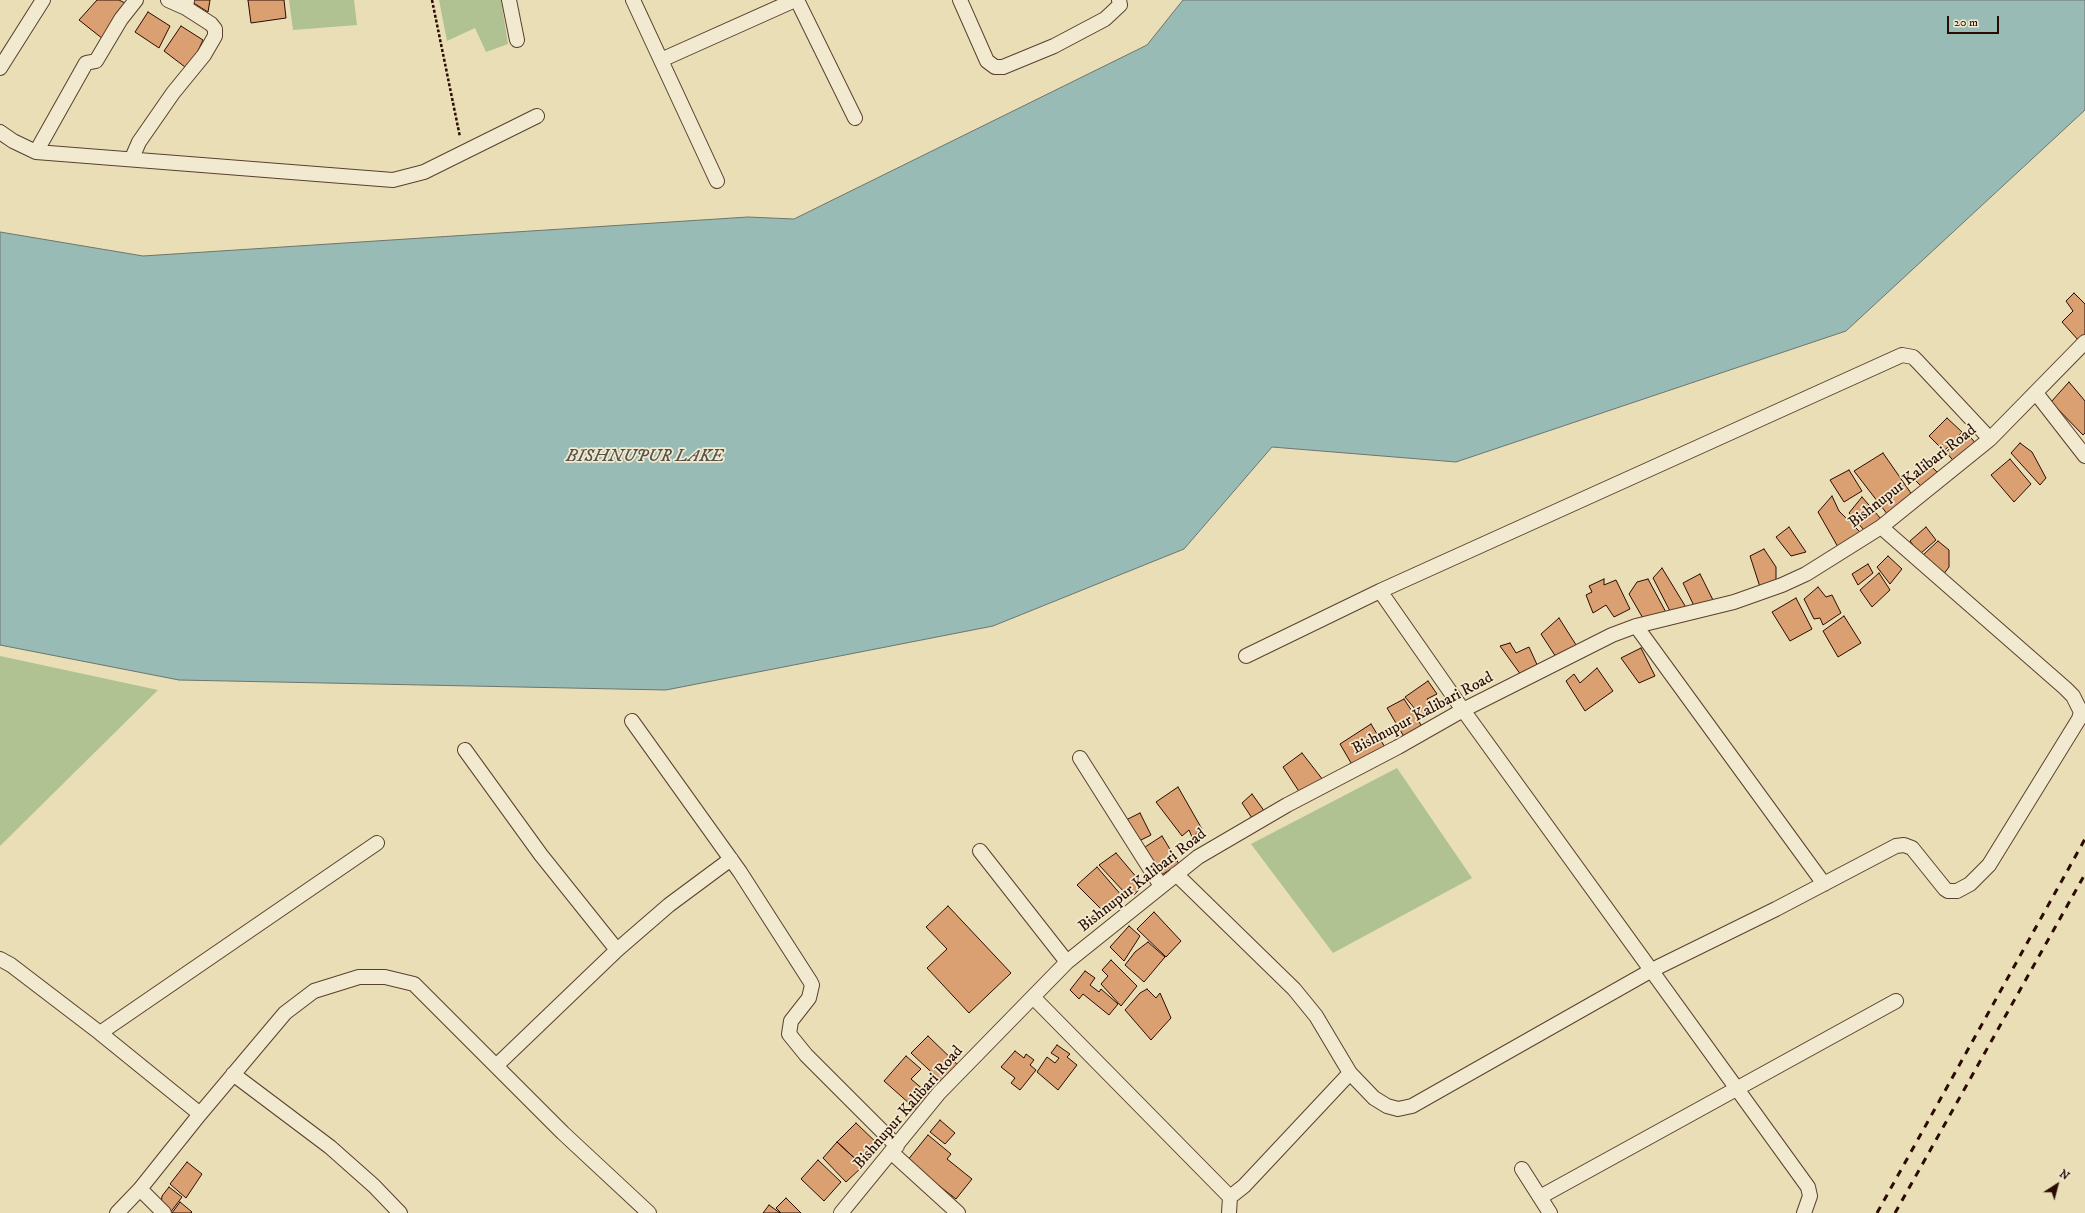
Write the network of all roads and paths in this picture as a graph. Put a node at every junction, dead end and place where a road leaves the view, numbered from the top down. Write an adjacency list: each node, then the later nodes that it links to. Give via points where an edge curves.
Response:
1 (43, 0): 13 (street)
2 (136, 0): 17 (street, via 121,18 96,61 86,63)
3 (168, 0): 10 (street)
4 (432, 0): 18 (path, via 458,130)
5 (509, 0): 11 (street)
6 (633, 0): 12 (street)
7 (796, 0): 12 (street); 15 (street)
8 (960, 0): 9 (street, via 987,61 995,67 1003,67 1054,46 1105,19 1115,12)
9 (1120, 0)
10 (186, 4): 19 (street, via 211,24 215,29 215,36 204,55 173,93 139,142)
11 (518, 40)
12 (661, 60): 20 (street)
13 (0, 68)
14 (537, 116): 18 (street)
15 (855, 118)
16 (0, 132): 17 (street)
17 (36, 152): 19 (street)
18 (465, 152): 19 (street, via 424,172 393,180)
19 (132, 158)
20 (717, 181)
21 (2085, 342): 22 (street, Bishnupur Kalibari Road)
22 (2036, 393): 23 (street, Bishnupur Kalibari Road); 24 (street)
23 (1990, 439): 25 (street, Bishnupur Kalibari Road); 26 (street, via 1918,362 1912,357 1902,355)
24 (2085, 456)
25 (1881, 527): 27 (street, Bishnupur Kalibari Road, via 1812,570 1782,585 1734,602); 37 (street, via 2065,688 2073,696 2081,712 1989,865 1970,884 1957,891 1948,891 1916,852 1904,845 1896,846)
26 (1380, 590): 28 (street); 29 (street)
27 (1636, 626): 29 (street, Bishnupur Kalibari Road, via 1612,635); 37 (street)
28 (1246, 656)
29 (1463, 710): 36 (street, Bishnupur Kalibari Road, via 1223,841); 42 (street)
30 (632, 721): 35 (street)
31 (465, 750): 39 (street, via 540,855)
32 (1080, 758): 38 (street)
33 (377, 843): 45 (street)
34 (980, 851): 41 (street)
35 (731, 859): 39 (street, via 669,905); 51 (street, via 812,985 805,1005 791,1021 789,1034)
36 (1176, 874): 38 (street, Bishnupur Kalibari Road); 47 (street, via 1294,989 1316,1016)
37 (1824, 884): 42 (street)
38 (1161, 886): 41 (street, Bishnupur Kalibari Road)
39 (617, 950): 46 (street)
40 (0, 959): 45 (street)
41 (1067, 962): 43 (street, Bishnupur Kalibari Road)
42 (1652, 970): 47 (street, via 1412,1106 1398,1109 1387,1106 1374,1098); 49 (street)
43 (1033, 997): 51 (street, Bishnupur Kalibari Road, via 939,1093); 55 (street)
44 (1896, 1001): 49 (street)
45 (100, 1033): 50 (street)
46 (496, 1066): 48 (street, via 414,984 385,977 359,976 314,991 285,1013); 59 (street)
47 (1350, 1072): 55 (street)
48 (233, 1074): 50 (street); 58 (street, via 330,1147)
49 (1736, 1089): 54 (street); 64 (street, via 1808,1187 1810,1196)
50 (200, 1114): 53 (street)
51 (894, 1149): 60 (street, Bishnupur Kalibari Road); 61 (street)
52 (1522, 1169): 54 (street)
53 (140, 1189): 56 (street); 57 (street)
54 (1540, 1197): 63 (street)
55 (1230, 1198): 62 (street)
56 (117, 1213)
57 (164, 1213)
58 (400, 1213)
59 (649, 1213)
60 (841, 1213)
61 (958, 1213)
62 (1229, 1213)
63 (1550, 1213)
64 (1804, 1213)

